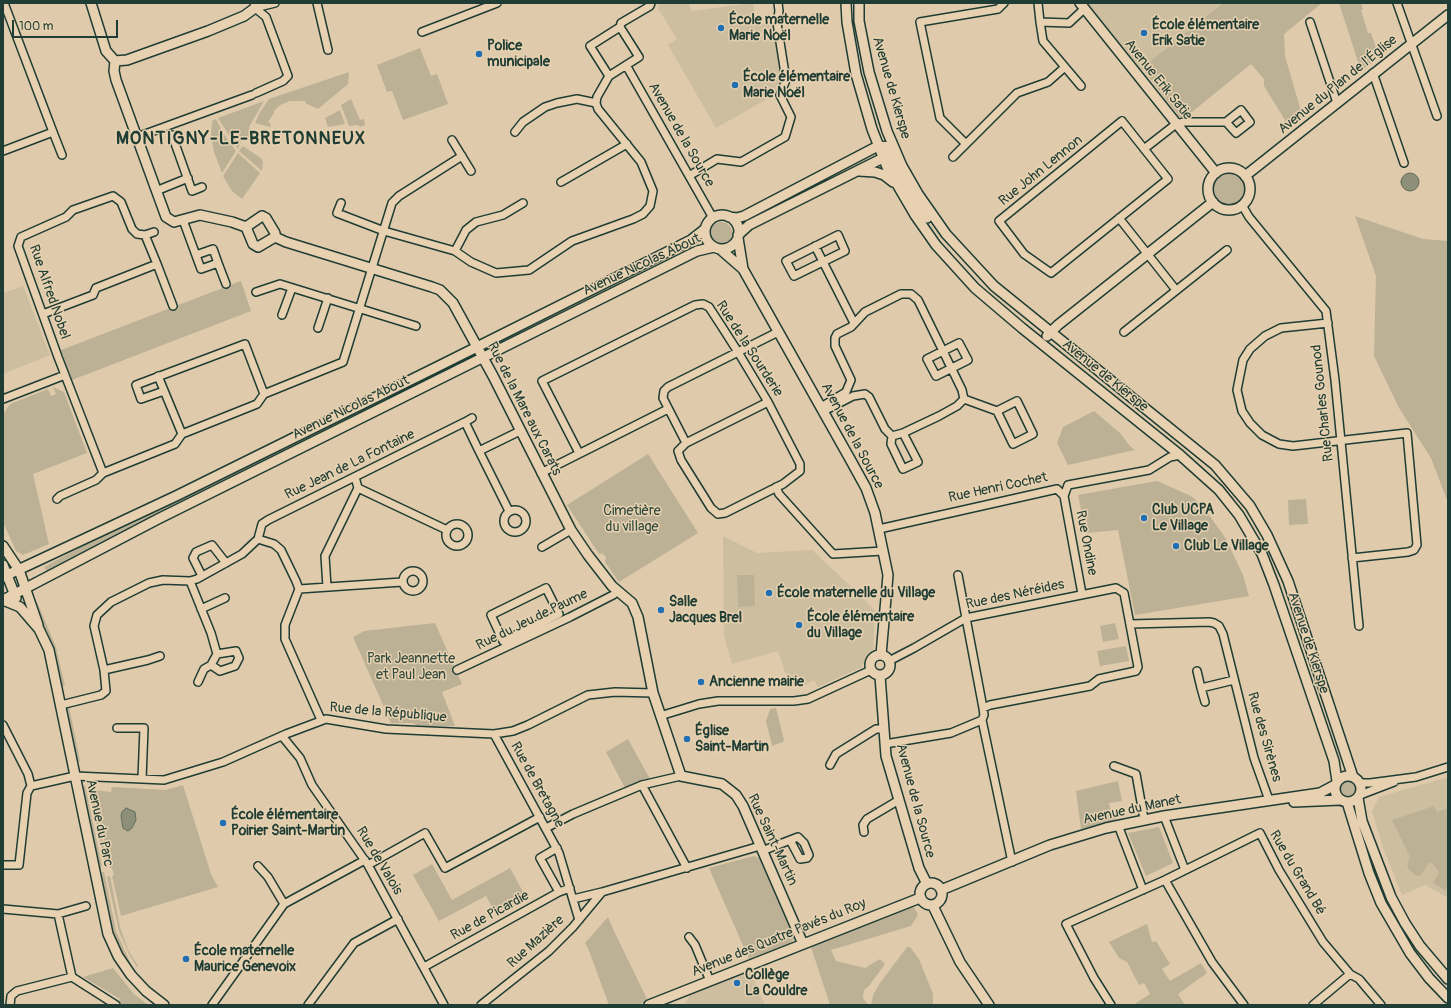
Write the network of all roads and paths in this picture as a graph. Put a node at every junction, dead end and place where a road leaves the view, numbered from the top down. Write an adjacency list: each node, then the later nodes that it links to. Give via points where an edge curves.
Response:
1 (4, 3): 15 (street)
2 (91, 3): 23 (street, via 106,51)
3 (275, 3): 13 (street)
4 (317, 3): 22 (street)
5 (497, 3): 20 (street)
6 (651, 3): 19 (street, via 621,23)
7 (778, 3): 52 (street, via 777,23 786,80 780,95 791,117 785,137 741,162 717,159)
8 (846, 3): 41 (street, Avenue de Kierspe, via 846,22 856,74)
9 (859, 3): 44 (street, Avenue de Kierspe, via 859,21)
10 (1004, 3): 40 (street, via 998,9 920,22 940,118)
11 (1038, 3): 17 (street)
12 (1398, 3): 21 (street)
13 (256, 6): 23 (street, via 244,16 180,41 127,60); 38 (street, via 266,17 288,76 283,81 254,94)
14 (1082, 6): 17 (street, via 1069,22); 33 (street, Avenue Erik Satie)
15 (5, 13): 34 (street)
16 (1448, 15): 21 (street, Avenue du Plan de l'Église)
17 (1040, 22): 25 (street, via 1043,41)
18 (1310, 22): 30 (street)
19 (620, 27): 24 (street, via 639,57); 27 (street, via 590,46)
20 (422, 32)
21 (1411, 44): 26 (street, Avenue du Plan de l'Église); 31 (street)
22 (328, 50)
23 (115, 61): 38 (street, via 116,80)
24 (626, 65): 27 (street); 52 (street, Avenue de la Source)
25 (1065, 67): 28 (street); 40 (street, via 1048,82 1017,93)
26 (1373, 74): 30 (street, Avenue du Plan de l'Église); 48 (street)
27 (609, 76): 29 (street)
28 (1082, 86)
29 (596, 103): 35 (street, via 577,99 545,107 523,122); 39 (street)
30 (1337, 103): 53 (street, Avenue du Plan de l'Église)
31 (1437, 116)
32 (1226, 122): 33 (street)
33 (1176, 124): 42 (street); 51 (street, Avenue Erik Satie)
34 (53, 132): 43 (street); 45 (street)
35 (515, 132)
36 (172, 135): 54 (street)
37 (452, 140): 46 (street)
38 (138, 141): 58 (street)
39 (626, 144): 55 (street); 77 (street, via 641,162 653,190 650,206 642,214 572,241 529,270 496,273 471,262)
40 (966, 144): 47 (street)
41 (878, 146): 44 (street, Avenue de Kierspe); 44 (street); 63 (street, Avenue Nicolas About, via 744,216)
42 (1144, 149): 65 (street, Rue John Lennon, via 1168,179); 65 (street, Rue John Lennon, via 1122,122 999,221 1024,254 1051,273)
43 (3, 151)
44 (888, 153): 50 (street, Avenue Nicolas About); 56 (street, Avenue de Kierspe); 99 (street, Avenue de Kierspe, via 905,186 931,224 946,234 994,286)
45 (62, 155)
46 (462, 156): 49 (street); 69 (street, via 398,196 392,203)
47 (953, 157)
48 (1404, 163)
49 (471, 171)
50 (858, 171): 56 (street, via 879,173); 72 (street, Avenue Nicolas About, via 749,225)
51 (1216, 173): 53 (street, via 1227,168); 59 (street, via 1211,178 1208,190)
52 (689, 176): 64 (street, Avenue de la Source)
53 (1245, 176): 62 (street, via 1250,188)
54 (188, 178): 57 (street, via 192,191); 58 (street)
55 (561, 182)
56 (897, 185): 101 (street, Avenue de Kierspe, via 936,245 954,266 975,288)
57 (202, 187)
58 (156, 191): 66 (street, via 166,217 174,222)
59 (1213, 202): 62 (street, via 1230,210); 78 (street)
60 (341, 203): 69 (street, via 337,213)
61 (523, 203): 77 (street, via 503,214 476,222 466,230)
62 (1242, 206): 95 (street, Rue Charles Gounod, via 1326,311)
63 (729, 217): 64 (street, Avenue Nicolas About, via 723,215); 72 (street, via 737,224)
64 (713, 218): 68 (street, Avenue Nicolas About)
65 (1119, 218): 78 (street)
66 (183, 220): 67 (street, via 200,215); 79 (street)
67 (246, 227): 73 (street, via 253,244 258,247); 73 (street, via 262,216 266,218)
68 (705, 229): 75 (street, Avenue Nicolas About, via 707,239); 102 (street, Avenue Nicolas About, via 691,240)
69 (384, 231): 77 (street); 83 (street)
70 (154, 232): 71 (street)
71 (145, 235): 82 (street); 92 (street, Rue Alfred Nobel, via 137,234 132,229 120,202 113,196 73,210 66,217 21,237 18,246)
72 (738, 236): 75 (street, Avenue Nicolas About, via 731,246); 84 (street, Avenue de la Source)
73 (275, 237): 83 (street, Rue de la Mare aux Carats)
74 (815, 246): 80 (street); 80 (street, via 838,235 845,251); 80 (street, via 786,261 794,276)
75 (717, 248): 84 (street, Avenue de la Source); 105 (street, Avenue Nicolas About, via 697,251)
76 (1227, 250): 87 (street)
77 (455, 251)
78 (1148, 254): 87 (street); 99 (street)
79 (196, 255): 81 (street, via 201,269); 81 (street, via 213,249)
80 (823, 262): 94 (street)
81 (218, 263): 85 (street)
82 (157, 264): 90 (street); 92 (street, via 96,288 93,295)
83 (372, 269): 91 (street); 102 (street, Rue de la Mare aux Carats, via 440,290 453,303)
84 (743, 269): 98 (street, Avenue de la Source)
85 (226, 284)
86 (292, 288): 88 (street, via 280,284); 89 (street); 93 (street)
87 (1176, 290): 100 (street)
88 (256, 292)
89 (328, 298): 91 (street); 97 (street)
90 (173, 306)
91 (360, 309): 96 (street); 111 (street, via 343,362)
92 (43, 314): 107 (street, Rue Alfred Nobel)
93 (282, 315)
94 (854, 323): 103 (street, via 865,312 901,294 910,294 918,300); 109 (street, via 835,338 837,353 851,380)
95 (1328, 323): 125 (street, Rue Charles Gounod); 125 (street, via 1281,328 1266,336 1250,349 1242,360 1237,390 1242,411 1250,423 1262,435 1279,444 1293,446)
96 (416, 326)
97 (318, 328)
98 (778, 332): 104 (street); 117 (street, Avenue de la Source)
99 (1050, 332): 101 (street); 202 (street, Avenue de Kierspe, via 1214,465 1250,506 1268,534 1288,581)
100 (1124, 332)
101 (1042, 343): 129 (street, Avenue de Kierspe)
102 (477, 347): 105 (street, Rue de la Mare aux Carats); 148 (street, Avenue Nicolas About, via 176,496)
103 (943, 351): 106 (street); 106 (street, via 928,359 936,376); 106 (street, via 959,343 968,360)
104 (738, 352): 115 (street, Rue de la Sourderie); 116 (street, via 668,387 663,398); 128 (street, Rue de la Sourderie, via 709,307 695,304 542,381)
105 (483, 358): 121 (street, Rue de la Mare aux Carats); 155 (street, Avenue Nicolas About, via 158,519)
106 (952, 368): 114 (street)
107 (65, 375): 113 (street); 130 (street, Rue Alfred Nobel)
108 (158, 376): 110 (street); 110 (street, via 136,385 141,399); 111 (street, via 245,344)
109 (849, 388): 112 (street); 117 (street)
110 (164, 391): 123 (street)
111 (264, 394): 123 (street, via 257,404)
112 (853, 396): 117 (street); 124 (street, via 865,394 869,397 885,429)
113 (3, 399)
114 (964, 399): 118 (street); 122 (street, via 957,406)
115 (768, 402): 126 (street); 133 (street, Rue de la Sourderie, via 800,468 791,479)
116 (668, 409): 126 (street); 128 (street)
117 (822, 409): 138 (street, Avenue de la Source, via 866,488)
118 (997, 411): 118 (street, via 1017,401 1033,434 1013,444)
119 (472, 418): 120 (street, Rue Jean de La Fontaine)
120 (464, 422): 127 (street); 132 (street, Rue Jean de La Fontaine)
121 (520, 431): 127 (street); 131 (street, Rue de la Mare aux Carats)
122 (903, 433): 124 (street); 124 (street, via 918,462 903,469 891,444)
123 (182, 434): 130 (street, via 175,444)
124 (892, 436)
125 (1340, 440): 145 (street, Rue Charles Gounod); 145 (street, via 1407,433 1417,545 1414,550 1408,552)
126 (686, 443): 133 (street, via 678,451 681,460 711,508 718,514 725,513)
127 (479, 451): 137 (street)
128 (579, 453): 131 (street)
129 (1180, 455): 135 (street, Rue Henri Cochet, via 1170,457 1149,470 1068,484); 203 (street, Avenue de Kierspe, via 1223,495 1239,515 1262,554 1334,761)
130 (103, 473): 136 (street, via 96,480)
131 (541, 473): 140 (street, Rue de la Mare aux Carats)
132 (355, 477): 134 (street); 141 (street, Rue Jean de La Fontaine, via 268,520 262,524)
133 (776, 487): 144 (street, via 779,494 833,554)
134 (358, 488): 139 (street); 154 (street, via 325,556)
135 (1064, 496): 138 (street, Rue Henri Cochet, via 1057,489 1049,490); 159 (street, Rue Ondine)
136 (57, 499)
137 (510, 511)
138 (879, 529): 144 (street, Avenue de la Source)
139 (447, 530)
140 (571, 530): 143 (street); 157 (street, Rue de la Mare aux Carats)
141 (258, 539): 146 (street, via 251,548); 156 (street, via 274,544 281,550)
142 (3, 546): 148 (street, Avenue du Parc)
143 (542, 547)
144 (883, 550): 170 (street, Avenue de la Source, via 888,575)
145 (1352, 558): 166 (street, Rue Charles Gounod)
146 (226, 563): 151 (street); 151 (street, via 212,545 196,552 193,558)
147 (3, 565): 150 (street, Avenue du Parc)
148 (19, 570): 150 (street, Avenue Nicolas About); 155 (street, Avenue du Parc)
149 (958, 575): 164 (street)
150 (5, 576): 158 (street, Avenue du Parc)
151 (202, 576): 152 (street)
152 (190, 581): 163 (street); 174 (street, via 163,580 150,584 111,602 97,615 94,626)
153 (402, 582): 154 (street)
154 (327, 587): 156 (street)
155 (26, 588): 158 (street, Avenue Nicolas About); 167 (street, Avenue du Parc)
156 (299, 590): 187 (street, via 285,624 285,639)
157 (618, 591): 175 (street, Rue du Jeu de Paume, via 570,617); 182 (street, Rue de la Mare aux Carats, via 632,603 638,617)
158 (14, 594): 161 (street, Avenue Nicolas About); 162 (street, Avenue du Parc)
159 (1082, 594): 164 (street, Rue des Néréides); 165 (street, Rue des Néréides, via 1112,588 1122,591)
160 (225, 598): 163 (street)
161 (3, 600): 162 (street, Avenue du Parc)
162 (20, 607): 167 (street, Avenue du Parc)
163 (201, 609): 169 (street)
164 (966, 618): 172 (street, Rue des Néréides); 185 (street)
165 (1130, 624): 179 (street, Rue des Sirènes, via 1214,622 1222,631); 185 (street, via 1138,667 1134,673 1099,679 1090,686)
166 (1359, 626)
167 (39, 629): 184 (street, Avenue du Parc, via 49,650)
168 (503, 641): 168 (street, via 490,615 546,588 559,614)
169 (217, 654): 173 (street); 173 (street, via 236,651 239,658 235,666 220,671)
170 (881, 655): 172 (street); 176 (street, via 872,660)
171 (160, 656): 174 (street)
172 (889, 661): 178 (street, via 889,671)
173 (210, 664): 180 (street, via 204,668)
174 (104, 670): 184 (street, via 106,691 101,695)
175 (457, 670)
176 (871, 670): 178 (street); 186 (street, via 808,699 718,700)
177 (1197, 672): 181 (street)
178 (880, 676): 191 (street, Avenue de la Source)
179 (1234, 680): 181 (street, Rue des Sirènes); 208 (street, Rue des Sirènes, via 1254,758)
180 (198, 682)
181 (1201, 688): 183 (street)
182 (653, 693): 186 (street, Rue de la Mare aux Carats); 192 (street, Rue de la République, via 615,692 588,696 528,726)
183 (1205, 702)
184 (61, 705): 198 (street, Avenue du Parc)
185 (983, 708): 188 (street)
186 (660, 716): 199 (street, Rue de la Mare aux Carats)
187 (321, 720): 192 (street, Rue de la République, via 332,719 386,729); 193 (street, Rue de la République)
188 (982, 720): 194 (street, via 951,733); 219 (street)
189 (3, 725): 204 (street, via 28,774)
190 (117, 728): 200 (street, via 144,728)
191 (884, 729): 194 (street, Avenue de la Source); 195 (street, via 876,730 836,754)
192 (494, 734): 211 (street, Rue de Bretagne)
193 (282, 736): 200 (street, Rue de la République, via 223,762 164,780); 220 (street, Rue de Valois, via 300,758 312,785)
194 (885, 744): 207 (street, Avenue de la Source)
195 (830, 765)
196 (1114, 766): 212 (street, via 1136,774)
197 (1448, 767): 201 (street)
198 (75, 776): 200 (street, Rue de la République); 204 (street, Rue de la République); 251 (street, Avenue du Parc, via 108,934 130,975)
199 (681, 776): 205 (street); 218 (street, Rue Saint-Martin, via 712,781 728,788 743,806)
200 (142, 779)
201 (1400, 779): 202 (street); 206 (street)
202 (1356, 780): 203 (street, via 1344,776); 206 (street, via 1361,791)
203 (1336, 783): 208 (street, Avenue du Manet, via 1320,793); 209 (street, via 1337,797)
204 (31, 786): 221 (street, via 27,793 19,865)
205 (642, 786): 214 (street, via 573,814); 223 (street)
206 (1359, 797): 209 (street); 246 (street, via 1362,821 1391,898 1420,946)
207 (899, 800): 215 (street, via 867,819 863,825); 226 (street, Avenue de la Source, via 919,868)
208 (1269, 800): 209 (street); 210 (street, Avenue du Manet)
209 (1343, 801): 248 (street, via 1385,910 1410,953)
210 (1164, 816): 212 (street, Avenue du Manet); 224 (street)
211 (540, 817): 214 (street, Rue de Bretagne); 220 (street, via 445,868 425,833)
212 (1144, 819): 213 (street, Avenue du Manet)
213 (1118, 825): 219 (street, Avenue du Manet, via 1071,838); 229 (street)
214 (546, 828): 217 (street, Rue de Bretagne)
215 (864, 832)
216 (790, 840): 218 (street)
217 (557, 848): 227 (street, Rue de Bretagne); 230 (street, Rue de Bretagne, via 540,858)
218 (761, 849): 223 (street); 242 (street, Rue Saint-Martin)
219 (1012, 862): 228 (street, Avenue du Manet)
220 (367, 863): 234 (street); 239 (street, Rue de Valois)
221 (3, 865)
222 (258, 866): 234 (street, via 268,877)
223 (687, 868): 231 (street)
224 (1185, 870): 225 (street, Rue du Grand Bé); 244 (street, Rue du Grand Bé, via 1260,833 1279,870 1323,942)
225 (1165, 880): 229 (street, Rue du Grand Bé); 259 (street, via 1212,962)
226 (927, 884): 228 (street, via 937,885); 233 (street, via 920,891)
227 (570, 888): 230 (street, Rue de Picardie); 232 (street, Rue de Bretagne)
228 (941, 890): 236 (street, via 941,900)
229 (1143, 890): 258 (street, Rue du Grand Bé, via 1066,924)
230 (559, 892): 243 (street, Rue de Picardie)
231 (602, 892): 232 (street); 240 (street, Rue Mazière)
232 (573, 898): 240 (street, Rue de Bretagne)
233 (920, 898): 236 (street); 242 (street, Avenue des Quatre Pavés du Roy)
234 (284, 904): 252 (street)
235 (86, 906): 238 (street)
236 (932, 906): 257 (street, via 960,962)
237 (3, 909): 238 (street)
238 (58, 914): 245 (street)
239 (398, 919): 243 (street, Rue de Valois); 253 (street, via 354,943)
240 (579, 920): 255 (street, Rue Mazière, via 549,951)
241 (689, 937): 247 (street)
242 (803, 944): 247 (street, Avenue des Quatre Pavés du Roy)
243 (424, 967): 254 (street, Rue de Valois)
244 (1350, 974): 260 (street); 261 (street, Rue du Grand Bé, via 1359,979)
245 (72, 977): 249 (street, via 17,992 10,996); 250 (street)
246 (1448, 979)
247 (710, 981): 256 (street, Avenue des Quatre Pavés du Roy)
248 (1448, 998)
249 (10, 1005)
250 (116, 1005)
251 (164, 1005)
252 (212, 1005)
253 (308, 1005)
254 (444, 1005)
255 (481, 1005)
256 (649, 1005)
257 (989, 1005)
258 (1110, 1005)
259 (1244, 1005)
260 (1313, 1005)
261 (1381, 1005)

